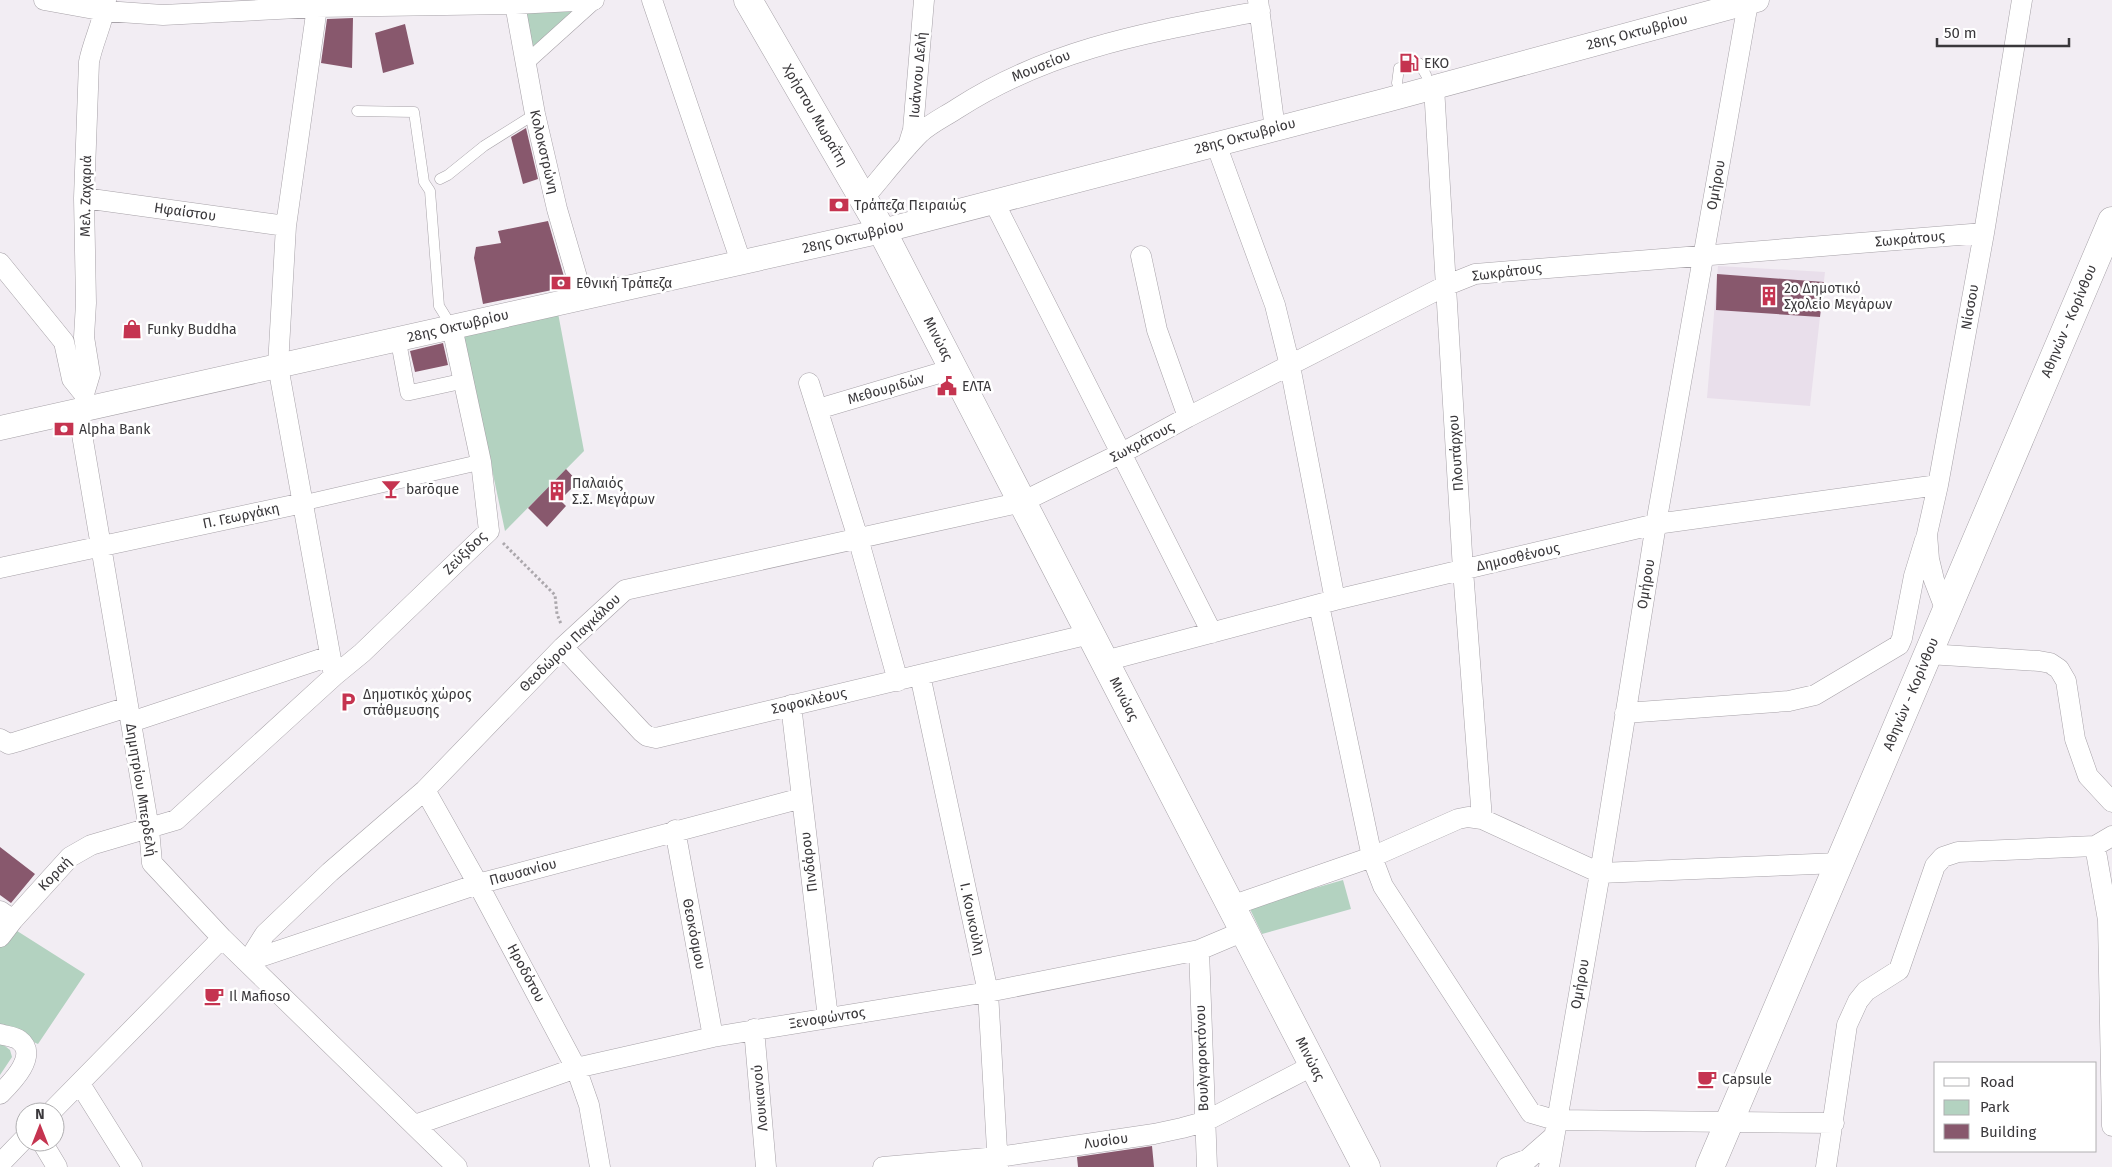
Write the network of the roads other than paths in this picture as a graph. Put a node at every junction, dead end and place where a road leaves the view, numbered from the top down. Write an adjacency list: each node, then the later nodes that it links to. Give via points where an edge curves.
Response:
1 (44, 0): 11 (street)
2 (595, 0): 9 (street); 12 (street)
3 (652, 0): 29 (street)
4 (748, 0): 21 (main road, Χρήστου Μωραΐτη)
5 (924, 0): 18 (street, Ιωάννου Δελή, via 913,130)
6 (2022, 0): 26 (street, Νίσσου)
7 (1752, 1): 13 (street, 28ης Οκτωβρίου); 28 (street, Ομήρου)
8 (318, 3): 9 (street); 11 (street, via 163,14); 24 (street)
9 (514, 4): 12 (street, Κολοκοτρώνη)
10 (1261, 4): 16 (street); 18 (street, Μουσείου, via 1042,64 964,104 921,132)
11 (106, 6): 20 (street, Μελ. Ζαχαριά, via 89,62)
12 (525, 64): 15 (street, Κολοκοτρώνη)
13 (1430, 81): 16 (street, 28ης Οκτωβρίου); 31 (street, Πλουτάρχου)
14 (357, 111): 33 (lane, via 414,112 424,182 430,190 439,306)
15 (535, 114): 19 (lane); 32 (street, Κολοκοτρώνη, via 557,209)
16 (1275, 129): 17 (street, 28ης Οκτωβρίου)
17 (1216, 144): 22 (street, 28ης Οκτωβρίου); 38 (street, via 1273,296)
18 (907, 148): 21 (street, Μουσείου)
19 (440, 179)
20 (84, 198): 24 (street, Ηφαίστου); 34 (street, Μελ. Ζαχαριά)
21 (863, 199): 25 (main road, Χρήστου Μωραΐτη)
22 (994, 202): 25 (street, 28ης Οκτωβρίου); 46 (street)
23 (2112, 221): 58 (main road, Αθηνών - Κορίνθου)
24 (286, 226): 37 (street)
25 (882, 231): 29 (street, 28ης Οκτωβρίου); 39 (main road, Μινώας)
26 (1984, 233): 28 (street, Σωκράτους); 48 (street, Νίσσου)
27 (1141, 256): 44 (street, via 1157,330)
28 (1703, 256): 31 (street, Σωκράτους, via 1485,272); 51 (street, Ομήρου)
29 (742, 262): 32 (street, 28ης Οκτωβρίου)
30 (0, 263): 36 (street)
31 (1445, 286): 38 (street, Σωκράτους); 56 (street, Πλουτάρχου)
32 (583, 298): 33 (street, 28ης Οκτωβρίου)
33 (452, 327): 35 (street, 28ης Οκτωβρίου); 40 (street, Ζεύξιδος)
34 (84, 337): 36 (street); 42 (street, Μελ. Ζαχαριά, via 90,374)
35 (398, 339): 37 (street, 28ης Οκτωβρίου); 40 (street, via 408,393)
36 (64, 342): 42 (street, via 72,378)
37 (278, 366): 42 (street, 28ης Οκτωβρίου); 50 (street)
38 (1290, 366): 44 (street, Σωκράτους); 57 (street)
39 (953, 369): 43 (street, Μεθουριδών); 49 (main road, Μινώας)
40 (463, 381): 47 (street, Ζεύξιδος)
41 (809, 383): 43 (street)
42 (83, 404): 45 (street, 28ης Οκτωβρίου); 54 (street, Δημητρίου Μπερδελή)
43 (818, 409): 53 (street)
44 (1188, 417): 46 (street, Σωκράτους)
45 (0, 428)
46 (1122, 453): 49 (street, Σωκράτους); 59 (street)
47 (481, 462): 50 (street, Π. Γεωργάκη); 66 (street, Ζεύξιδος, via 489,531)
48 (1938, 485): 51 (street, Δημοσθένους); 52 (street, Νίσσου)
49 (1022, 502): 53 (street, Θεοδώρου Παγκάλου); 60 (main road, Μινώας)
50 (303, 503): 54 (street, Π. Γεωργάκη); 63 (street)
51 (1656, 524): 56 (street, Δημοσθένους); 69 (street, Ομήρου)
52 (1927, 534): 58 (street, Νίσσου, via 1929,560); 69 (street, via 1914,576 1902,638 1892,650 1815,695 1802,699)
53 (858, 538): 61 (street, Θεοδώρου Παγκάλου, via 624,590); 67 (street)
54 (100, 546): 55 (street, Π. Γεωργάκη); 70 (street, Δημητρίου Μπερδελή)
55 (0, 568)
56 (1463, 570): 57 (street, Δημοσθένους); 75 (street, Πλουτάρχου)
57 (1327, 602): 59 (street, Δημοσθένους); 79 (street)
58 (1946, 611): 62 (main road, Αθηνών - Κορίνθου)
59 (1212, 633): 64 (street, Δημοσθένους)
60 (1090, 634): 64 (main road, Μινώας); 65 (street, Σοφοκλέους)
61 (566, 644): 68 (street, Σοφοκλέους, via 648,736 656,738); 72 (street, Θεοδώρου Παγκάλου)
62 (1928, 654): 74 (street, via 2039,661 2059,669 2066,681 2075,739 2088,776); 80 (main road, Αθηνών - Κορίνθου)
63 (330, 656): 66 (street); 70 (street)
64 (1105, 661): 83 (main road, Μινώας)
65 (920, 675): 67 (street, Σοφοκλέους); 90 (street, Ι. Κουκούλη)
66 (334, 676): 76 (street, Ζεύξιδος, via 176,820)
67 (898, 681): 68 (street, Σοφοκλέους)
68 (791, 705): 73 (street, Πινδάρου)
69 (1625, 712): 81 (street, Ομήρου)
70 (129, 714): 71 (street, via 9,744); 76 (street, Δημητρίου Μπερδελή)
71 (0, 739)
72 (425, 790): 82 (street, Ηροδότου); 89 (street, Θεοδώρου Παγκάλου, via 264,934)
73 (802, 798): 77 (street, Παυσανίου); 91 (street, Πινδάρου)
74 (2112, 802)
75 (1482, 819): 79 (street, via 1458,819); 81 (street)
76 (150, 829): 84 (street, Κοραή, via 91,845 70,857); 87 (street, Δημητρίου Μπερδελή, via 152,863)
77 (675, 830): 82 (street, Παυσανίου); 94 (street, Θεοκόσμου)
78 (2103, 841): 102 (street, via 1958,852 1944,857 1935,866 1899,970 1866,991 1847,1025); 104 (street, via 2108,920)
79 (1372, 857): 83 (street); 105 (street, via 1383,886 1531,1114)
80 (1839, 863): 81 (street); 100 (main road, Αθηνών - Κορίνθου)
81 (1600, 873): 105 (street, Ομήρου)
82 (478, 884): 89 (street, Παυσανίου); 96 (street, Ηροδότου)
83 (1231, 906): 85 (main road, Μινώας)
84 (6, 916): 86 (street, Κοραή)
85 (1244, 931): 88 (street, Ξενοφώντος); 95 (main road, Μινώας)
86 (0, 937)
87 (222, 938): 89 (street, Δημητρίου Μπερδελή); 97 (street)
88 (1199, 950): 90 (street, Ξενοφώντος); 101 (street, Βουλγαροκτόνου)
89 (248, 961): 103 (street, Δημητρίου Μπερδελή)
90 (988, 992): 91 (street, Ξενοφώντος); 108 (street, Ι. Κουκούλη)
91 (828, 1018): 92 (street, Ξενοφώντος)
92 (754, 1029): 94 (street, Ξενοφώντος); 114 (street, Λουκιανού)
93 (0, 1034): 98 (street, via 20,1040 26,1049 24,1064 16,1078)
94 (713, 1037): 96 (street, Ξενοφώντος)
95 (1314, 1065): 101 (street, Λυσίου); 117 (main road, Μινώας)
96 (576, 1068): 103 (street, Ξενοφώντος); 113 (street, Ηροδότου, via 589,1105)
97 (80, 1084): 99 (street); 111 (street)
98 (0, 1094)
99 (61, 1102)
100 (1730, 1121): 102 (street); 105 (street); 120 (main road, Αθηνών - Κορίνθου)
101 (1204, 1122): 108 (street, Λυσίου); 116 (street, Βουλγαροκτόνου)
102 (1834, 1122): 121 (street)
103 (415, 1125): 112 (street, Δημητρίου Μπερδελή)
104 (2112, 1126)
105 (1554, 1129): 118 (street, via 1528,1159); 119 (street, Ομήρου)
106 (15, 1148): 109 (street)
107 (48, 1152): 110 (street)
108 (998, 1162): 115 (street, Λυσίου)
109 (0, 1164)
110 (57, 1167)
111 (132, 1167)
112 (457, 1167)
113 (600, 1167)
114 (766, 1167)
115 (883, 1167)
116 (1207, 1167)
117 (1366, 1167)
118 (1507, 1167)
119 (1549, 1167)
120 (1710, 1167)
121 (1826, 1167)

